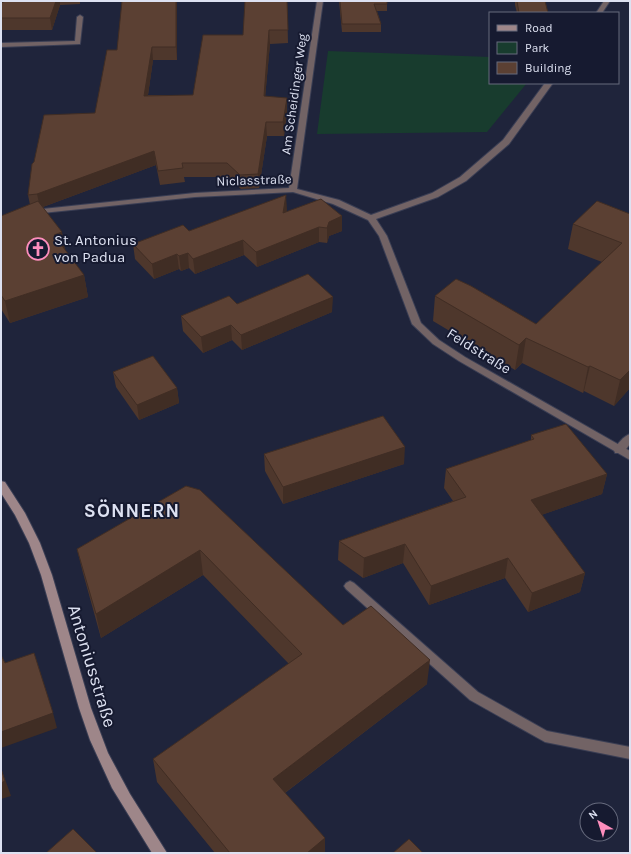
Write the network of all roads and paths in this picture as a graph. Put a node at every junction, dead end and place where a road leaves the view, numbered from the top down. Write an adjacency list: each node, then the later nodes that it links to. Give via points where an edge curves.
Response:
1 (320, 1): 7 (street, Am Scheidinger Weg)
2 (608, 1): 3 (street)
3 (600, 12)
4 (80, 16): 5 (street, via 78,43)
5 (1, 45)
6 (547, 84): 9 (street, via 506,142 463,180 435,195)
7 (293, 190): 8 (street, Niclasstraße, via 195,195); 9 (street, Niclasstraße, via 336,202)
8 (24, 213)
9 (371, 218): 11 (street, Feldstraße, via 383,236 417,324 436,342)
10 (630, 438): 11 (street)
11 (619, 450): 12 (street, Feldstraße)
12 (630, 456)
13 (1, 485): 16 (street, Antoniusstraße, via 14,501 37,545 96,740 122,794)
14 (350, 586): 15 (street, via 474,696 545,736)
15 (630, 753)
16 (160, 853)

